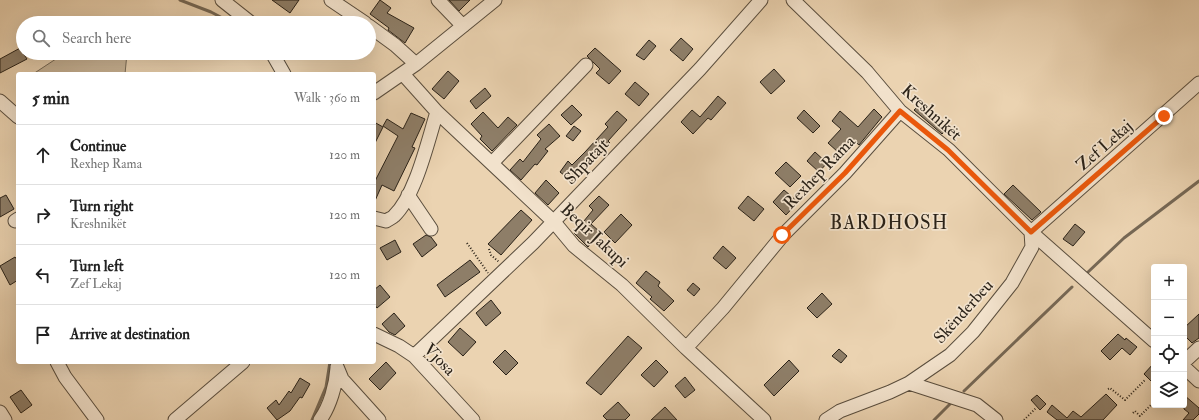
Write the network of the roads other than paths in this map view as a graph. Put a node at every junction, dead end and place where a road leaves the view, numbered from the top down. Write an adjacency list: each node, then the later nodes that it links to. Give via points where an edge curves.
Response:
1 (222, 0): 7 (street)
2 (331, 0): 8 (street)
3 (438, 0): 9 (street)
4 (495, 0): 9 (street)
5 (761, 0): 25 (street, Shpatajt, via 705,63)
6 (793, 0): 19 (street, Kreshnikët, via 867,72)
7 (242, 16)
8 (355, 16)
9 (463, 26): 12 (street)
10 (376, 31): 12 (street)
11 (276, 60): 14 (street)
12 (416, 64): 15 (street)
13 (586, 65): 22 (street)
14 (283, 72)
15 (403, 74): 17 (street); 20 (street, Beqir Jakupi)
16 (1199, 83): 27 (street, Zef Lekaj)
17 (376, 91)
18 (0, 101): 21 (street)
19 (900, 111): 27 (street, Kreshnikët, via 948,150); 30 (street, Rexhep Rama, via 845,173 782,235 723,308)
20 (437, 112): 22 (street, Beqir Jakupi); 23 (street, via 423,159)
21 (16, 115)
22 (492, 163): 25 (street, Beqir Jakupi)
23 (408, 195): 24 (street, via 393,217 386,221); 26 (street)
24 (376, 218)
25 (554, 222): 30 (street, Beqir Jakupi, via 574,246 622,285); 32 (street, Shpatajt)
26 (431, 229)
27 (1031, 232): 29 (street, Kreshnikët); 39 (street, Skënderbeu, via 1032,247 1021,269 973,332 950,355)
28 (376, 335): 32 (street, Vjosa)
29 (1151, 338)
30 (686, 348): 47 (street, Beqir Jakupi)
31 (1199, 348): 33 (street)
32 (414, 356): 46 (street, Vjosa)
33 (1187, 359)
34 (58, 364): 42 (street)
35 (242, 364): 43 (street)
36 (337, 365): 44 (street, via 330,400); 45 (street, via 342,379)
37 (1187, 370): 38 (street)
38 (1199, 381)
39 (909, 383): 48 (street, Skënderbeu, via 840,411); 49 (street, via 977,405)
40 (0, 412): 41 (street)
41 (5, 420)
42 (97, 420)
43 (175, 420)
44 (320, 420)
45 (379, 420)
46 (473, 420)
47 (764, 420)
48 (826, 420)
49 (996, 420)

